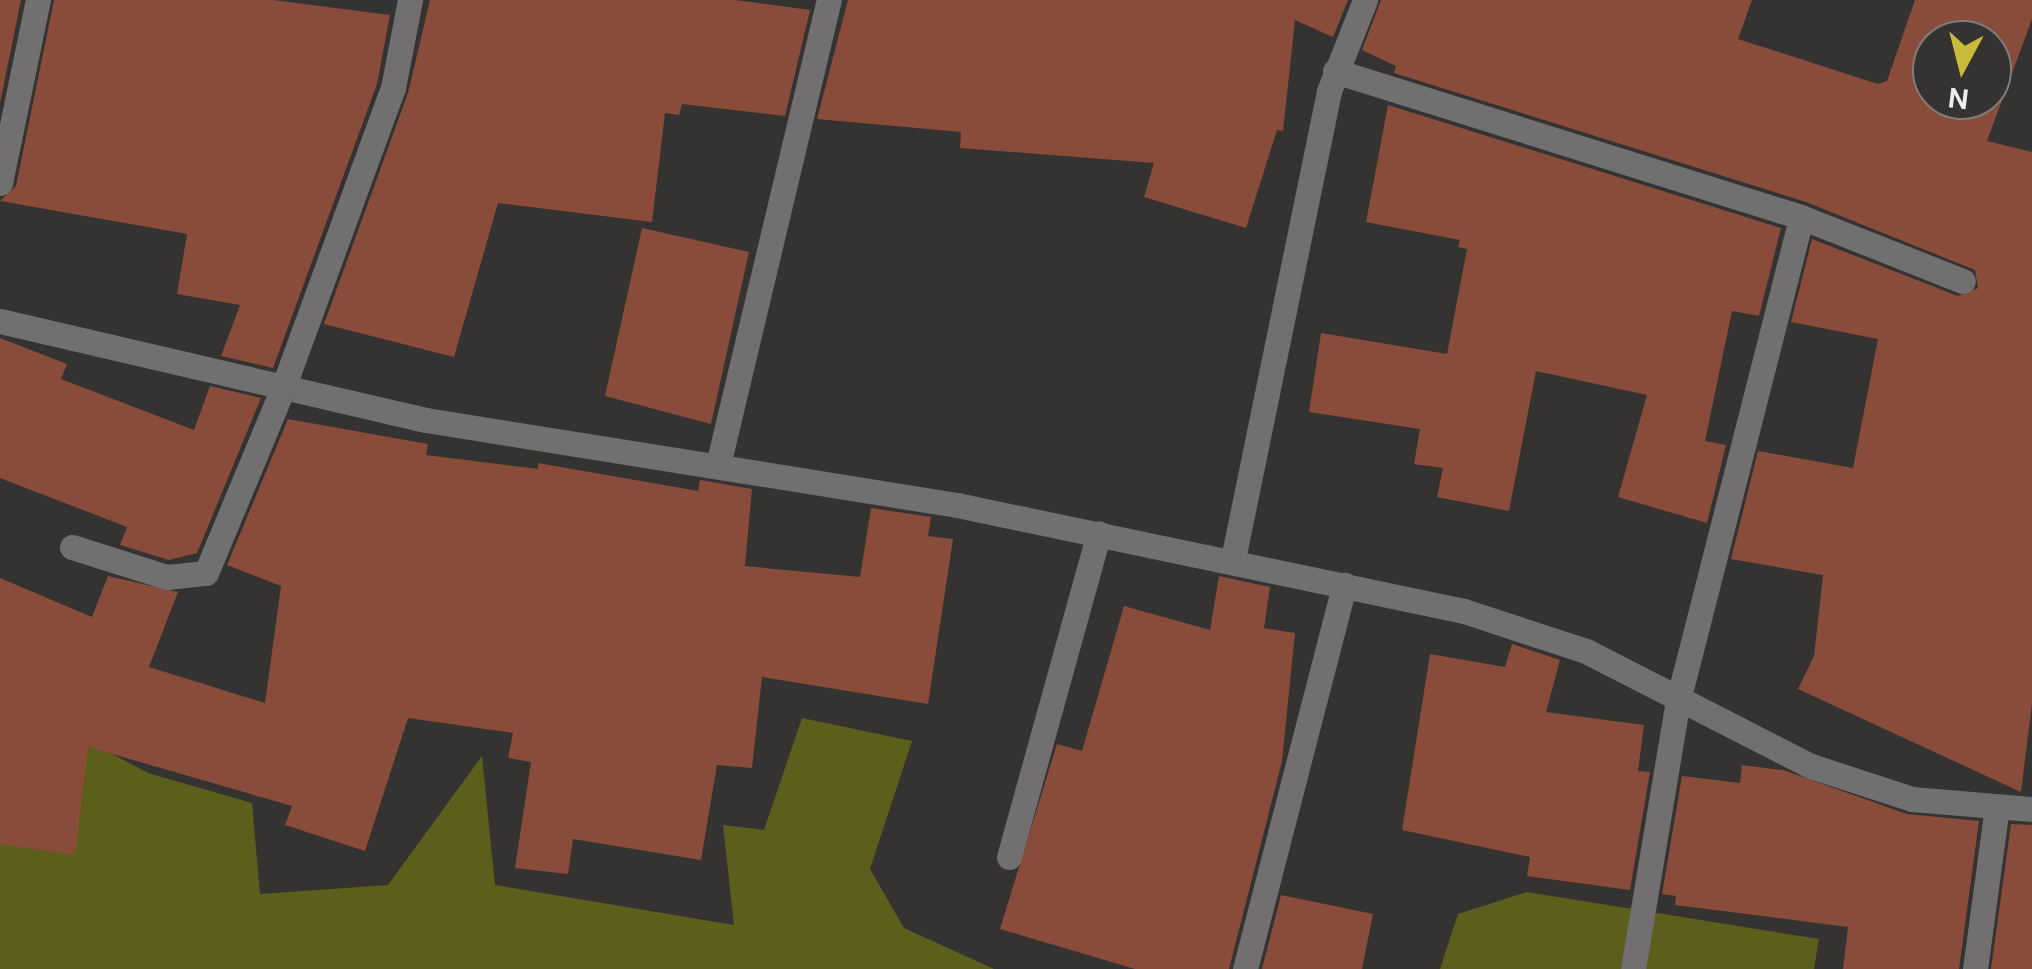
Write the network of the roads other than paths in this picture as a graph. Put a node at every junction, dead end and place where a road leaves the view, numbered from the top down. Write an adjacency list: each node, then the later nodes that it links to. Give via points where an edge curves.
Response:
1 (38, 0): 6 (street)
2 (410, 0): 10 (street, via 393,88)
3 (830, 0): 11 (street)
4 (1365, 0): 5 (street)
5 (1335, 71): 7 (street); 14 (street)
6 (0, 183)
7 (1801, 217): 8 (street); 16 (street)
8 (1963, 281)
9 (0, 321): 10 (street)
10 (283, 388): 11 (street, via 426,420); 13 (street, via 199,578 166,576)
11 (718, 466): 12 (street)
12 (1099, 533): 14 (street); 19 (street)
13 (72, 547)
14 (1232, 559): 15 (street)
15 (1344, 586): 16 (street, via 1464,611 1586,651); 20 (street)
16 (1678, 701): 17 (street, via 1828,772 1912,799); 21 (street)
17 (1997, 806): 18 (street); 22 (street)
18 (2032, 808)
19 (1009, 856)
20 (1245, 969)
21 (1633, 969)
22 (1975, 969)

